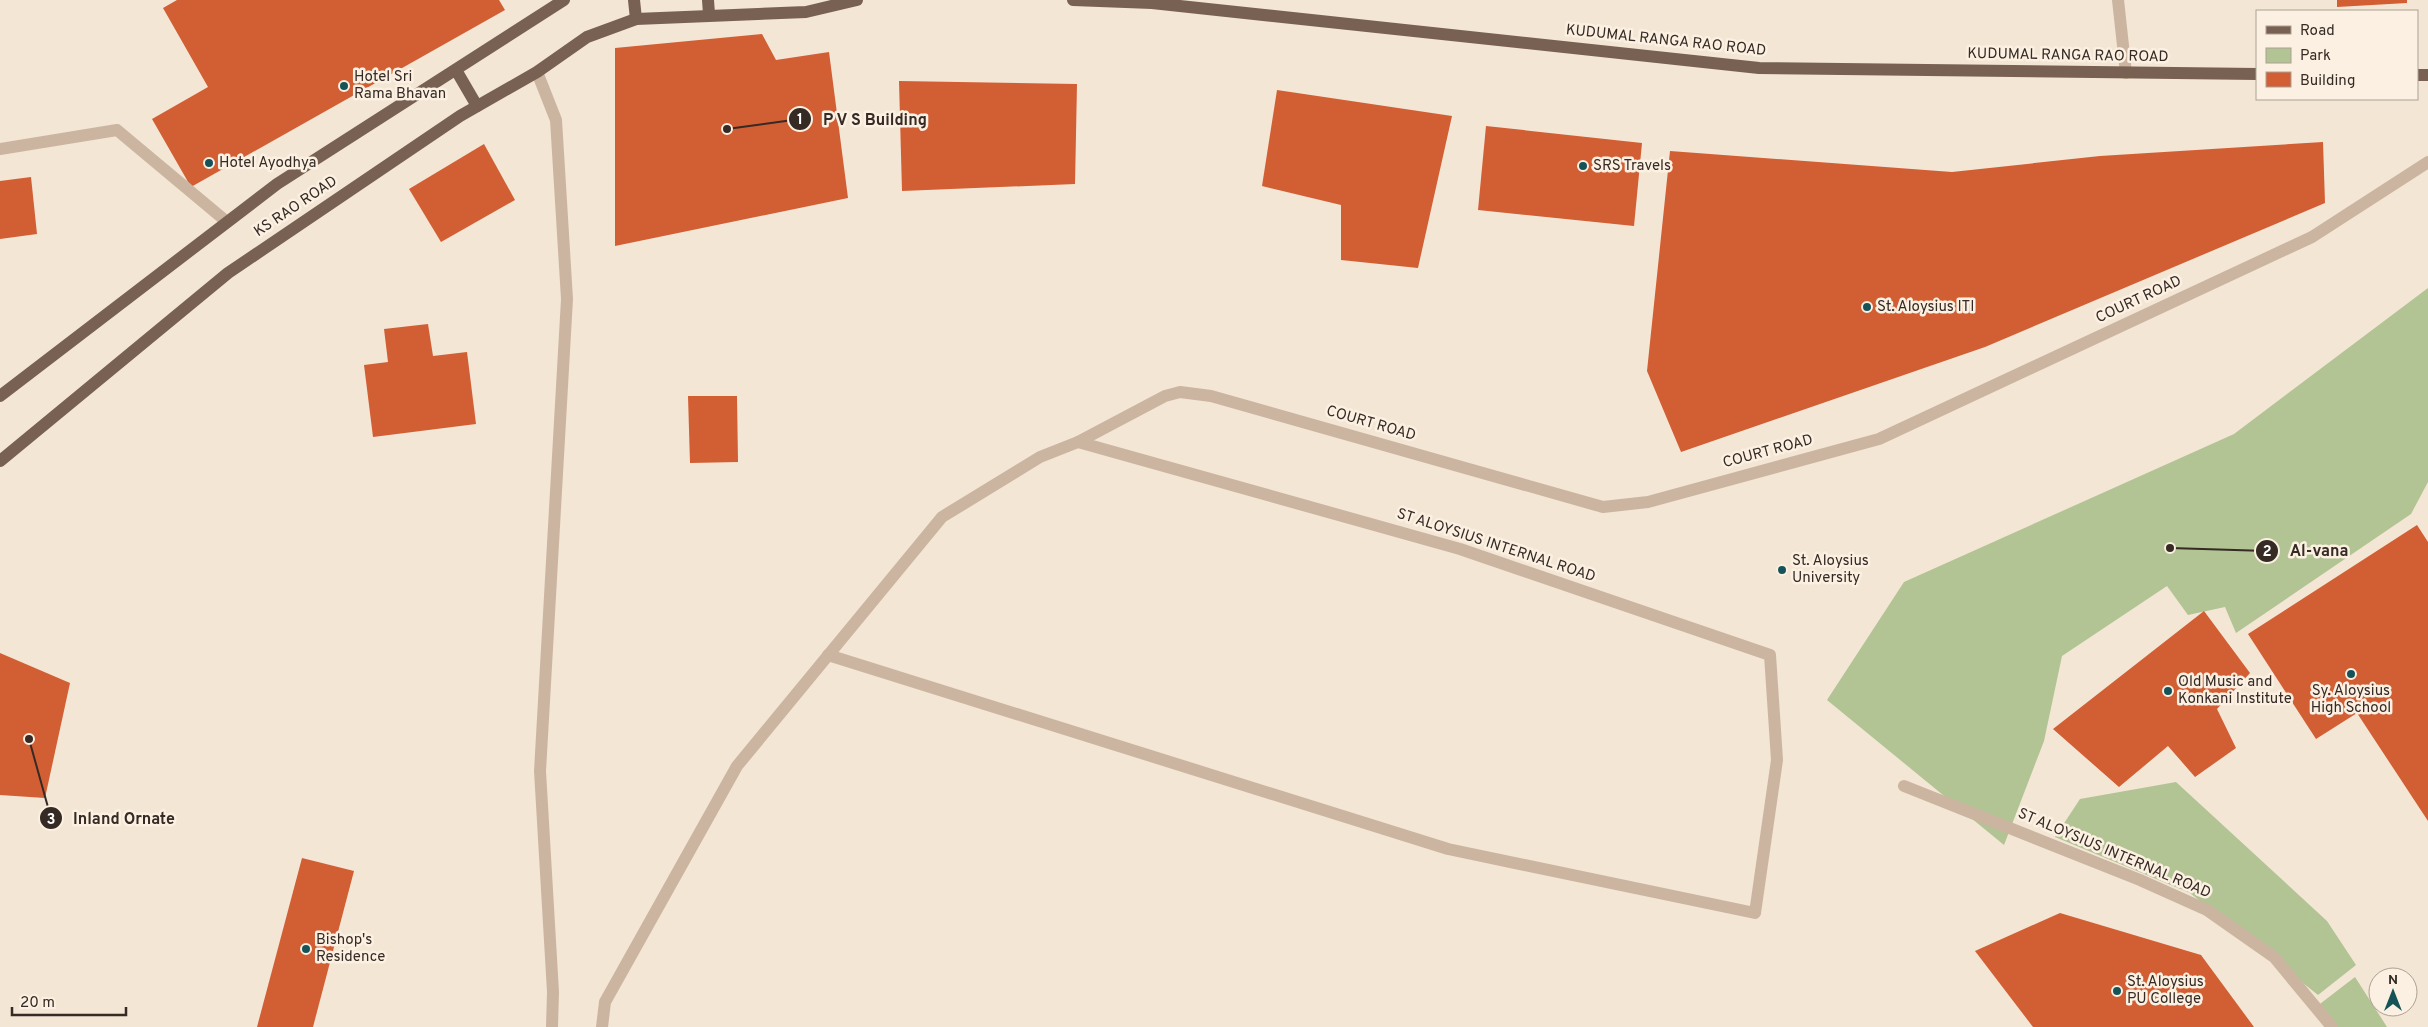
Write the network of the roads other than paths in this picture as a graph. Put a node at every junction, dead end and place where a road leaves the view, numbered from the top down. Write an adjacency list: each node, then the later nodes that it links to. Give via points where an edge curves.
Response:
1 (564, 0): 9 (main road, KS RAO ROAD)
2 (634, 0): 8 (main road)
3 (708, 0): 7 (main road)
4 (856, 0): 7 (main road, via 806,12)
5 (1073, 0): 11 (main road, KUDUMAL RANGA RAO ROAD, via 1152,3 1759,68)
6 (2118, 0): 11 (street)
7 (709, 14): 8 (main road, KS RAO ROAD)
8 (636, 18): 10 (main road, KS RAO ROAD, via 587,38)
9 (456, 70): 13 (main road); 16 (main road, KS RAO ROAD, via 277,184)
10 (537, 72): 13 (main road, KS RAO ROAD); 22 (street, via 556,120 567,299 540,771 553,992)
11 (2126, 73): 12 (main road, KUDUMAL RANGA RAO ROAD)
12 (2256, 74)
13 (477, 106): 19 (main road, KS RAO ROAD, via 228,273)
14 (0, 149): 16 (street, via 116,130)
15 (2428, 162): 18 (street, COURT ROAD, via 2312,237 1879,439 1648,502 1603,507 1192,392 1165,396)
16 (227, 222): 17 (main road, KS RAO ROAD)
17 (0, 396)
18 (1078, 442): 20 (street, COURT ROAD, via 1040,457 942,517); 20 (street, ST ALOYSIUS INTERNAL ROAD, via 1460,549 1770,655 1777,760 1755,913 1448,849)
19 (0, 461)
20 (828, 655): 23 (street, COURT ROAD, via 736,766 605,1002)
21 (1904, 786): 24 (street, ST ALOYSIUS INTERNAL ROAD, via 2207,910 2274,957)
22 (552, 1027)
23 (602, 1027)
24 (2332, 1027)

